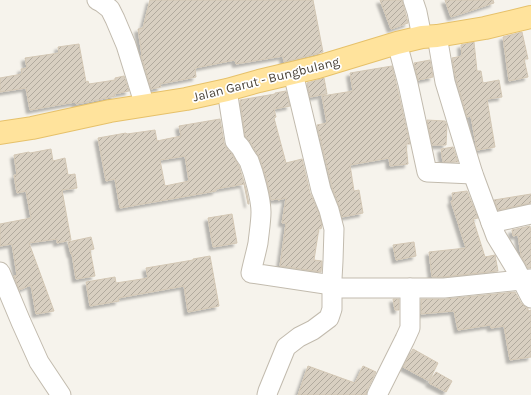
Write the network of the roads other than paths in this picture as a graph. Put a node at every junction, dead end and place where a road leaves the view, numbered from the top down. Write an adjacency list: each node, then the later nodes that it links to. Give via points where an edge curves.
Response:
1 (97, 0): 8 (street, via 110,9 116,18)
2 (413, 0): 4 (street)
3 (531, 17): 4 (main road, Jalan Garut - Bungbulang)
4 (430, 37): 5 (main road, Jalan Garut - Bungbulang); 10 (street)
5 (397, 43): 6 (main road, Jalan Garut - Bungbulang); 10 (street, via 427,172)
6 (293, 73): 7 (main road, Jalan Garut - Bungbulang); 15 (street, via 321,190 332,218)
7 (226, 90): 8 (main road, Jalan Garut - Bungbulang); 15 (street, via 235,141 250,166 261,208 259,236 251,273)
8 (145, 106): 9 (main road, Jalan Garut - Bungbulang)
9 (0, 133)
10 (473, 174): 12 (street)
11 (531, 214): 12 (street)
12 (491, 223): 14 (street, via 516,269)
13 (0, 272): 18 (street, via 39,362)
14 (526, 279): 16 (street, via 444,288); 17 (street)
15 (332, 286): 16 (street); 19 (street, via 330,318 286,347)
16 (410, 288): 20 (street, via 410,328)
17 (531, 298)
18 (61, 395)
19 (267, 395)
20 (377, 395)

